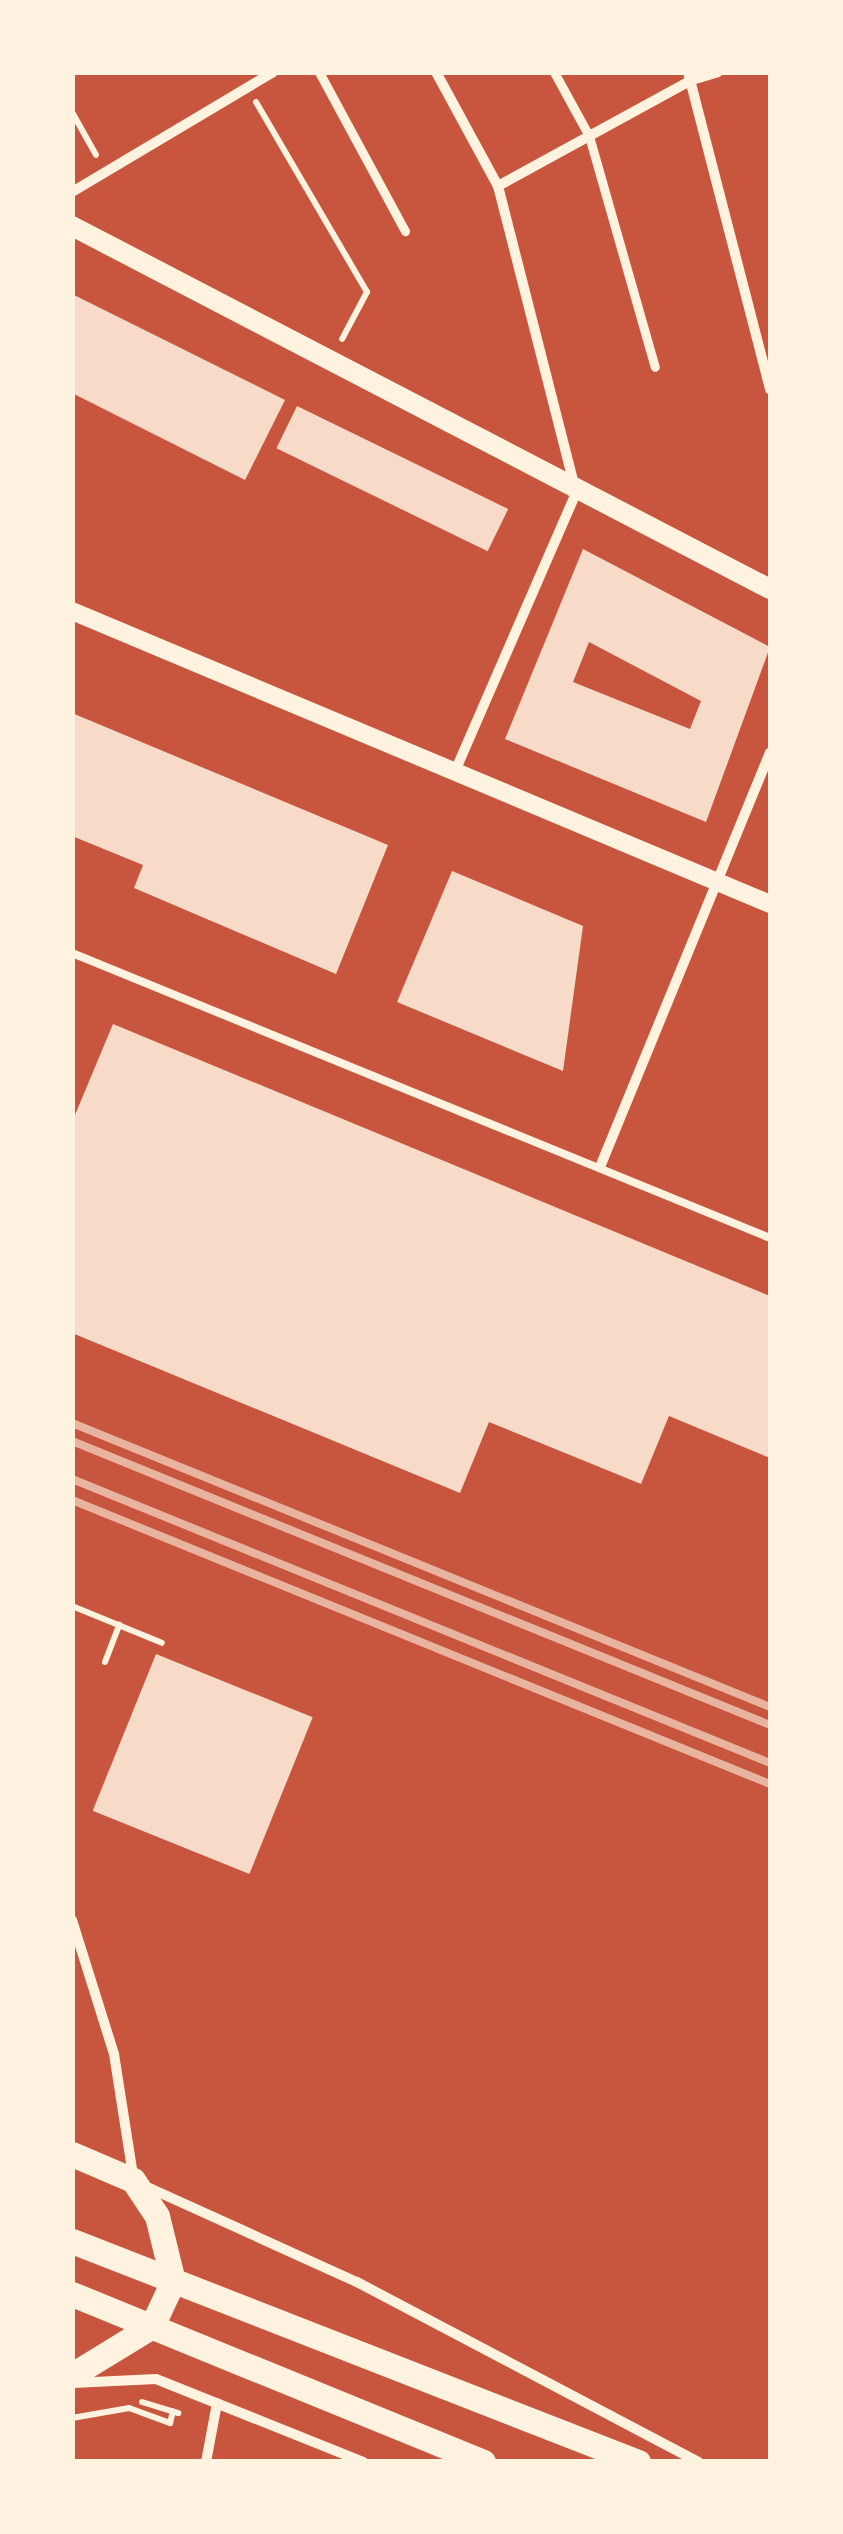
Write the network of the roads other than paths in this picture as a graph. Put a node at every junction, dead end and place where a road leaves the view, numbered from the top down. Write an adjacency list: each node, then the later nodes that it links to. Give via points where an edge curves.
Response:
1 (274, 72): 9 (street)
2 (319, 72): 11 (street)
3 (436, 72): 8 (street)
4 (554, 72): 7 (street)
5 (718, 72): 6 (street)
6 (690, 76): 7 (street); 13 (street)
7 (589, 136): 8 (street); 12 (street)
8 (498, 186): 14 (street)
9 (72, 192)
10 (72, 226): 14 (main road)
11 (405, 231)
12 (655, 367)
13 (770, 390)
14 (576, 492): 15 (main road); 18 (street)
15 (770, 589)
16 (72, 612): 18 (street)
17 (770, 753): 19 (street)
18 (454, 772): 19 (street)
19 (717, 881): 20 (street); 22 (street)
20 (770, 904)
21 (72, 953): 22 (lane)
22 (600, 1168): 23 (lane)
23 (770, 1238)
24 (72, 1920): 25 (street)
25 (80, 1936): 26 (street); 28 (street, via 114,2054)
26 (72, 1951)
27 (72, 2154): 28 (main road)
28 (133, 2180): 30 (main road, via 156,2216); 39 (street, via 357,2282)
29 (72, 2240): 30 (main road)
30 (173, 2281): 32 (main road); 38 (main road)
31 (72, 2294): 32 (main road)
32 (152, 2326): 33 (main road); 37 (main road)
33 (72, 2379): 34 (street, via 156,2378)
34 (217, 2403): 35 (street); 36 (street)
35 (206, 2462)
36 (363, 2462)
37 (483, 2462)
38 (638, 2462)
39 (698, 2462)

